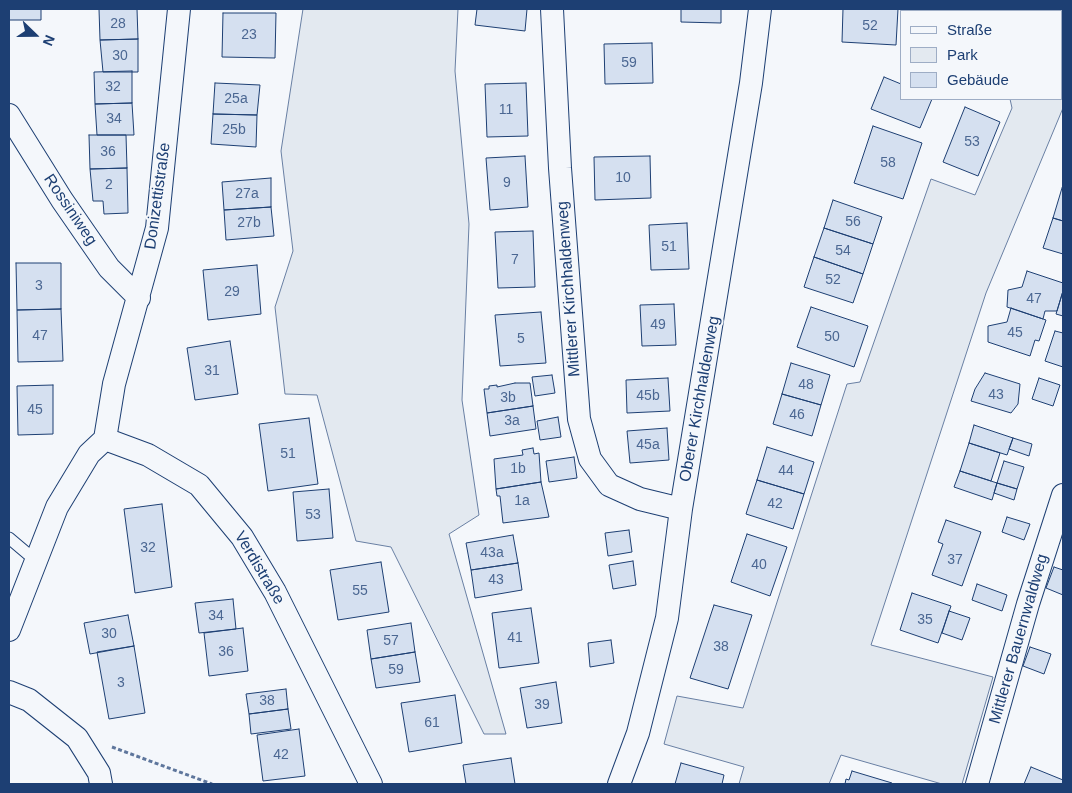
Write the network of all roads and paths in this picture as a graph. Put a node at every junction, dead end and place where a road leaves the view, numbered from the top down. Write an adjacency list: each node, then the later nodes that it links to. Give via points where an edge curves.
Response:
1 (180, 9): 5 (street, Donizettistraße, via 157,228)
2 (552, 9): 8 (street, Mittlerer Kirchhaldenweg, via 579,419 590,459 609,484 640,499)
3 (760, 9): 8 (street, Oberer Kirchhaldenweg)
4 (9, 115): 5 (street, Rossiniweg, via 109,268)
5 (139, 298): 6 (street, Donizettistraße, via 114,384)
6 (105, 439): 10 (street, via 88,454 57,507); 16 (street, Verdistraße, via 148,455 199,485 242,537 274,592)
7 (1063, 495): 18 (street, Mittlerer Bauernwaldweg)
8 (681, 509): 17 (street, Oberer Kirchhaldenweg, via 666,618 638,733)
9 (9, 538): 10 (lane)
10 (35, 560): 11 (street)
11 (9, 630)
12 (9, 692): 13 (street, via 29,700)
13 (77, 738): 14 (street, via 99,773); 15 (path, via 117,748)
14 (101, 784)
15 (212, 784)
16 (371, 784)
17 (619, 784)
18 (977, 784)

